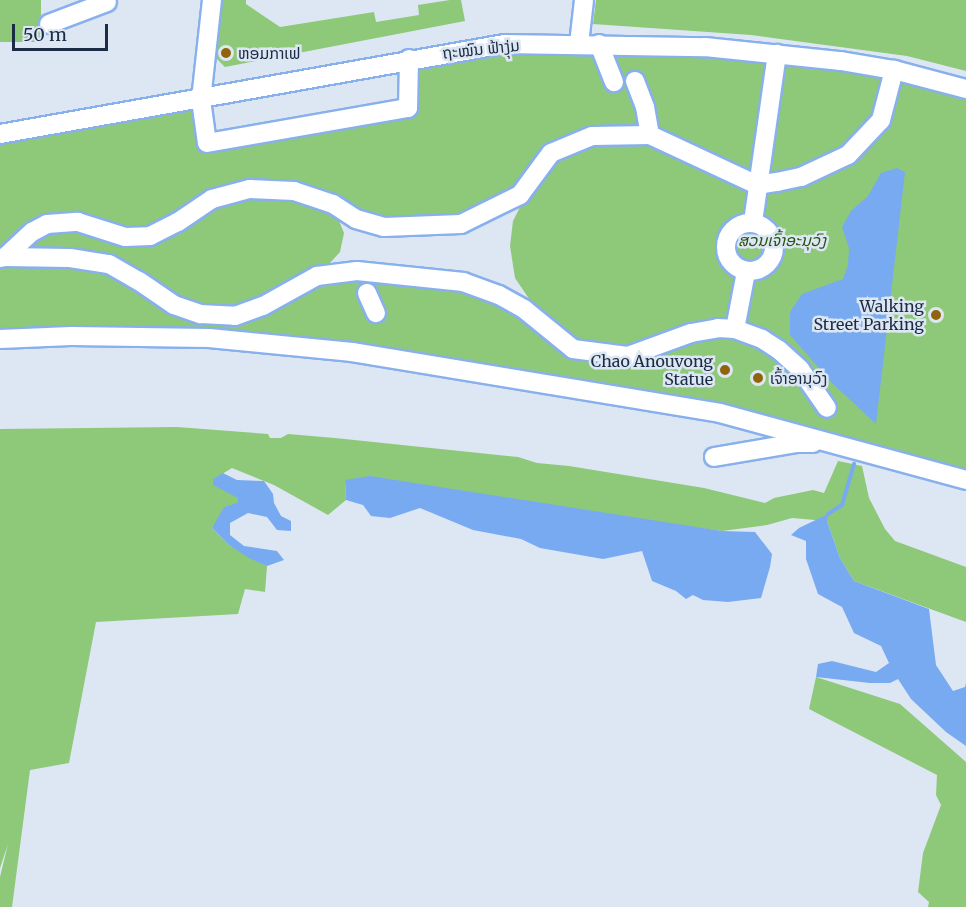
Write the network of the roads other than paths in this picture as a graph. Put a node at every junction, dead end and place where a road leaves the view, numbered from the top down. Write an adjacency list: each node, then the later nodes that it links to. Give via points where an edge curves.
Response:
1 (212, 0): 13 (street)
2 (584, 0): 5 (street)
3 (107, 2): 4 (street)
4 (49, 24)
5 (579, 44): 6 (street, ຖະໝົນ ຟ້າງຸ່ມ); 8 (street, ຖະໝົນ ຟ້າງຸ່ມ, via 504,44)
6 (599, 44): 7 (street, ຖະໝົນ ຟ້າງຸ່ມ); 11 (street)
7 (777, 54): 9 (street, ຖະໝົນ ຟ້າງຸ່ມ); 16 (street)
8 (409, 59): 13 (street, ຖະໝົນ ຟ້າງຸ່ມ); 13 (street, via 408,108 207,143)
9 (894, 70): 12 (street, ຖະໝົນ ຟ້າງຸ່ມ); 16 (street, via 881,120 848,155 801,177)
10 (635, 81): 15 (street)
11 (614, 82)
12 (966, 89)
13 (201, 99): 14 (street, ຖະໝົນ ຟ້າງຸ່ມ)
14 (0, 134)
15 (650, 135): 16 (street); 18 (street, via 592,136 551,153 519,195 461,224 384,227 356,219 333,204 294,190 250,189 212,199 150,236 125,237 78,222 47,224)
16 (757, 185): 17 (street)
17 (753, 222): 19 (street, via 733,228 724,245 731,264); 19 (street, via 768,229 776,248 766,266)
18 (3, 257): 22 (street, via 70,258 109,264 174,305 200,314 235,316 263,306 317,276 357,271 463,282 499,295 524,309 573,349 628,356 691,333)
19 (746, 272): 22 (street)
20 (367, 293): 21 (street)
21 (376, 313)
22 (735, 329): 24 (street, via 779,350 800,369)
23 (0, 339): 25 (street, via 209,338 352,352 720,413)
24 (827, 408)
25 (839, 444): 26 (street, via 796,443); 27 (street)
26 (714, 457)
27 (966, 480)

